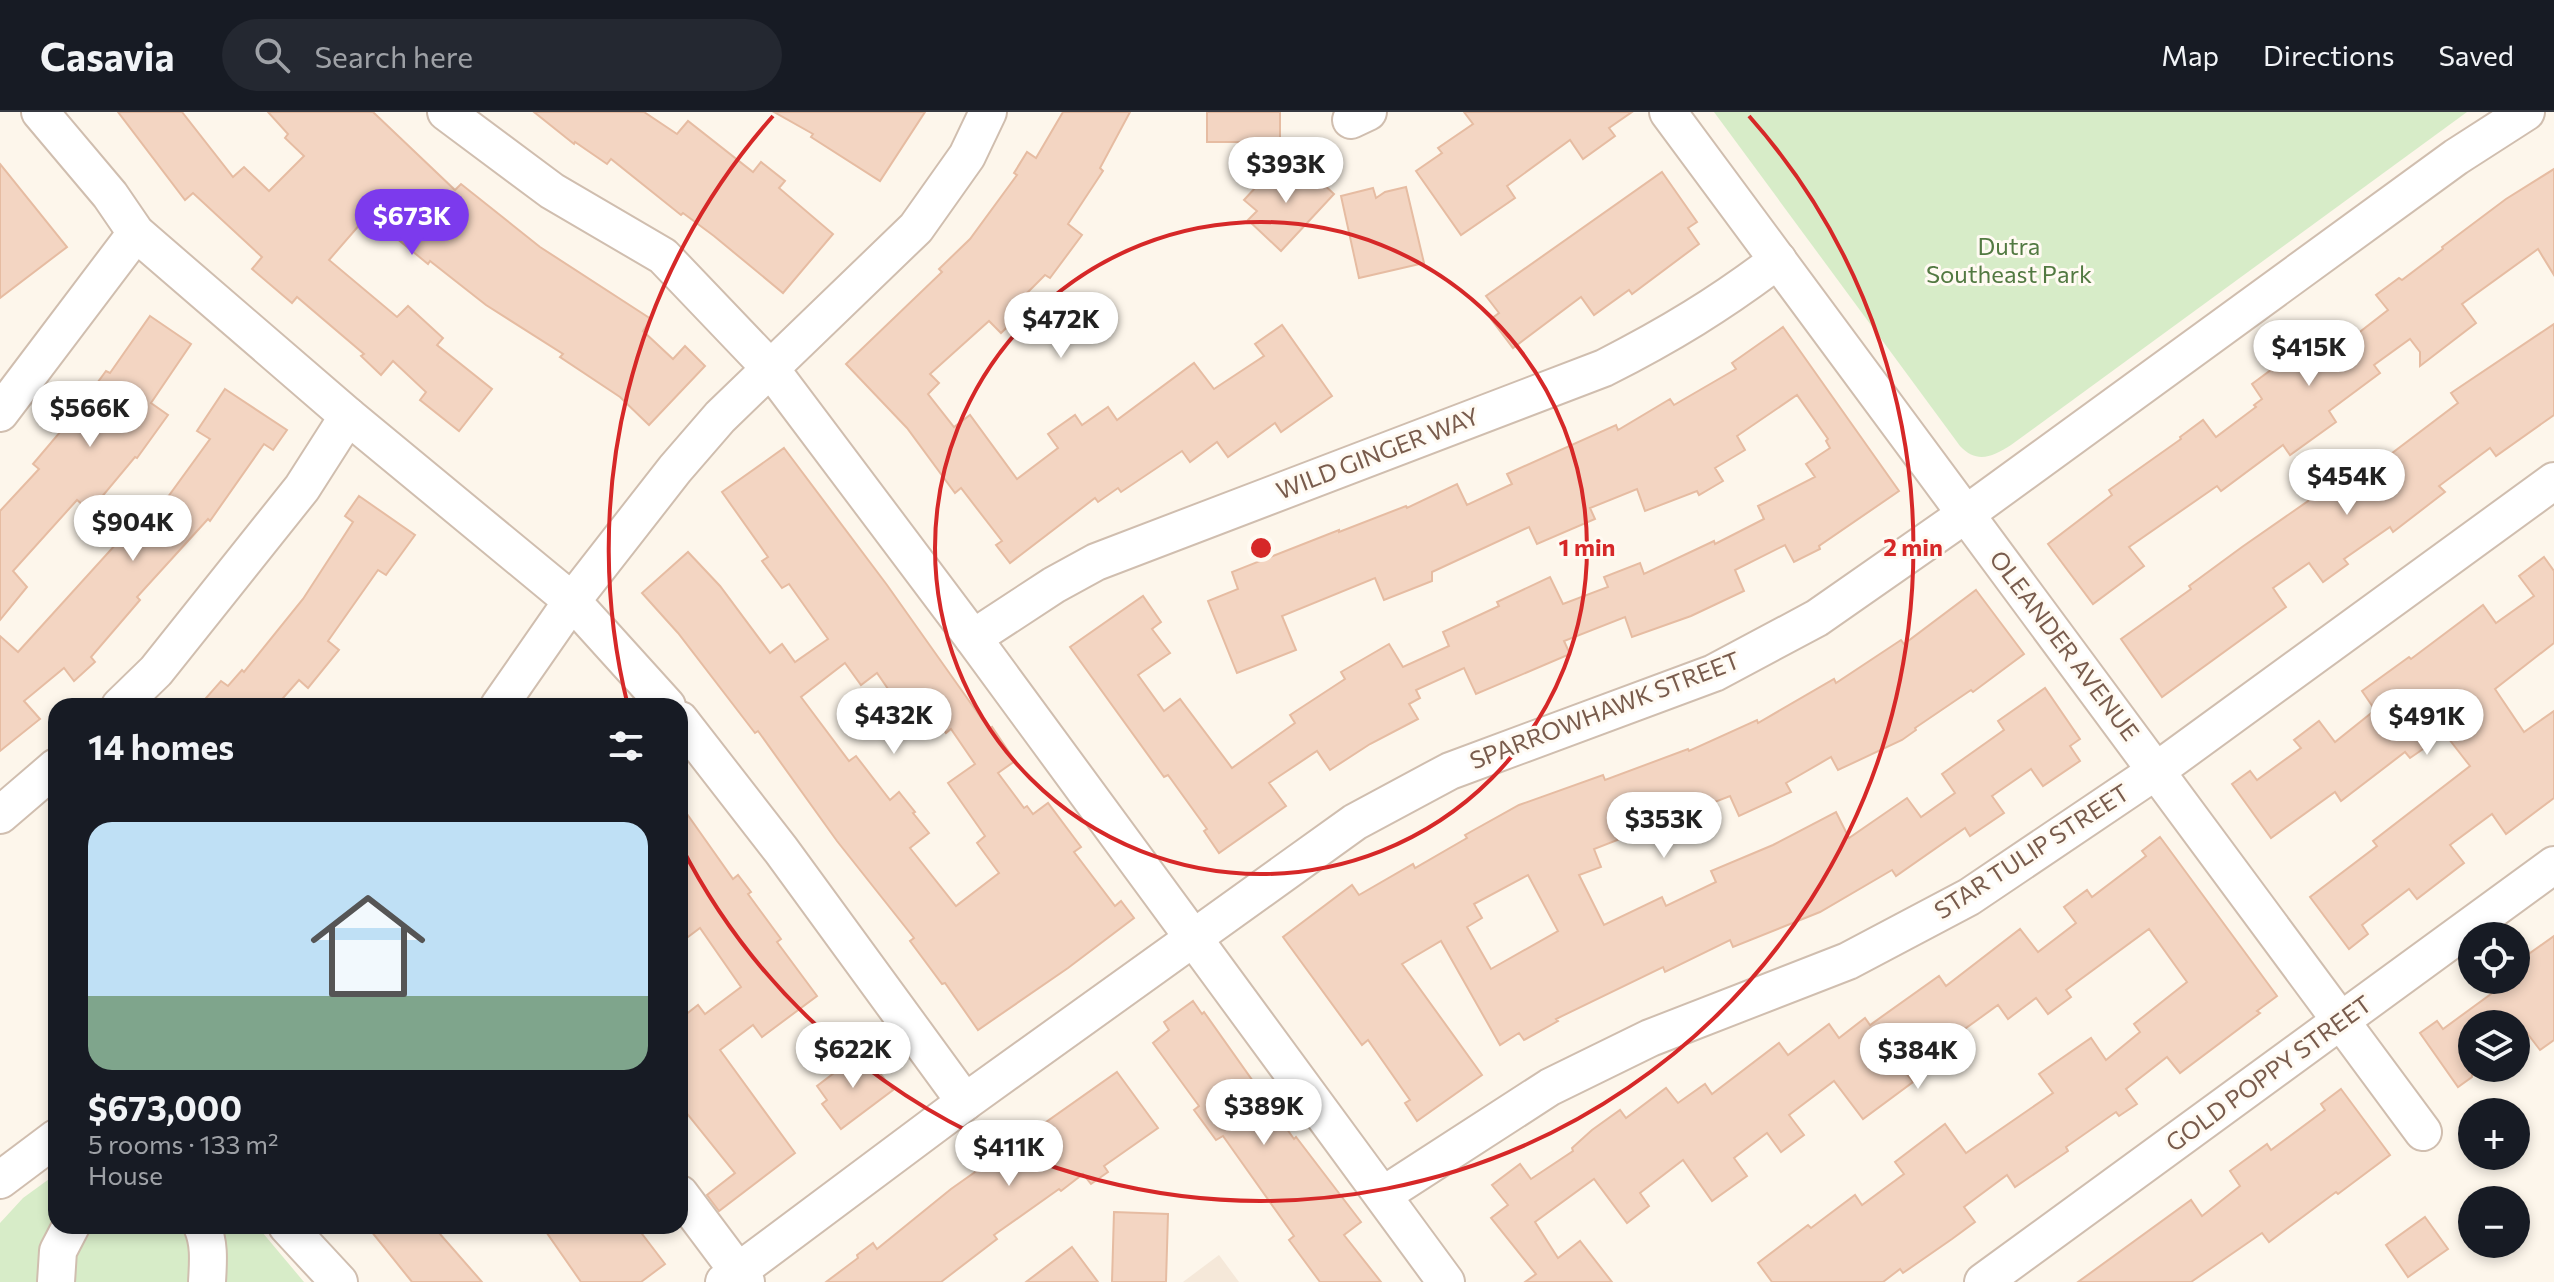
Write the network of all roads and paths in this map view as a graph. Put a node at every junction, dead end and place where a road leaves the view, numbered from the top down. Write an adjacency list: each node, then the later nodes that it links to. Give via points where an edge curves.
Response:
1 (40, 112): 6 (street)
2 (446, 112): 8 (street, via 552,191 663,256)
3 (988, 112): 8 (street, via 967,156 916,228)
4 (2526, 112): 12 (street, SPARROWHAWK STREET, via 2456,157)
5 (1671, 117): 7 (street, OLEANDER AVENUE)
6 (136, 233): 9 (street); 10 (street)
7 (1778, 260): 12 (street, OLEANDER AVENUE); 14 (street, WILD GINGER WAY, via 1724,301 1604,368 1096,562)
8 (770, 368): 13 (street, via 675,469); 14 (street)
9 (0, 413)
10 (348, 416): 13 (street); 15 (street, via 292,500 156,671)
11 (2554, 481): 19 (street, STAR TULIP STREET)
12 (1966, 514): 19 (street, OLEANDER AVENUE); 23 (street, SPARROWHAWK STREET, via 1817,618 1714,673 1450,771 1355,822)
13 (572, 601): 16 (street); 17 (street)
14 (973, 638): 23 (street)
15 (128, 698)
16 (505, 698)
17 (660, 698)
18 (688, 730): 25 (street)
19 (2156, 771): 24 (street, OLEANDER AVENUE); 29 (street, STAR TULIP STREET, via 1969,897 1848,961 1650,1038 1550,1087)
20 (48, 774): 21 (street)
21 (0, 815)
22 (2554, 865): 24 (street, GOLD POPPY STREET)
23 (1191, 937): 25 (street, SPARROWHAWK STREET); 29 (street)
24 (2341, 1021): 26 (street, OLEANDER AVENUE); 39 (street, GOLD POPPY STREET)
25 (965, 1102): 34 (street, SPARROWHAWK STREET)
26 (2423, 1132)
27 (48, 1144): 28 (street)
28 (0, 1180)
29 (1383, 1195): 38 (street)
30 (688, 1206): 34 (street)
31 (67, 1234): 35 (street, via 58,1251)
32 (205, 1234): 36 (street)
33 (294, 1234): 37 (street)
34 (736, 1278)
35 (56, 1282)
36 (207, 1282)
37 (339, 1282)
38 (1446, 1282)
39 (1983, 1282)

